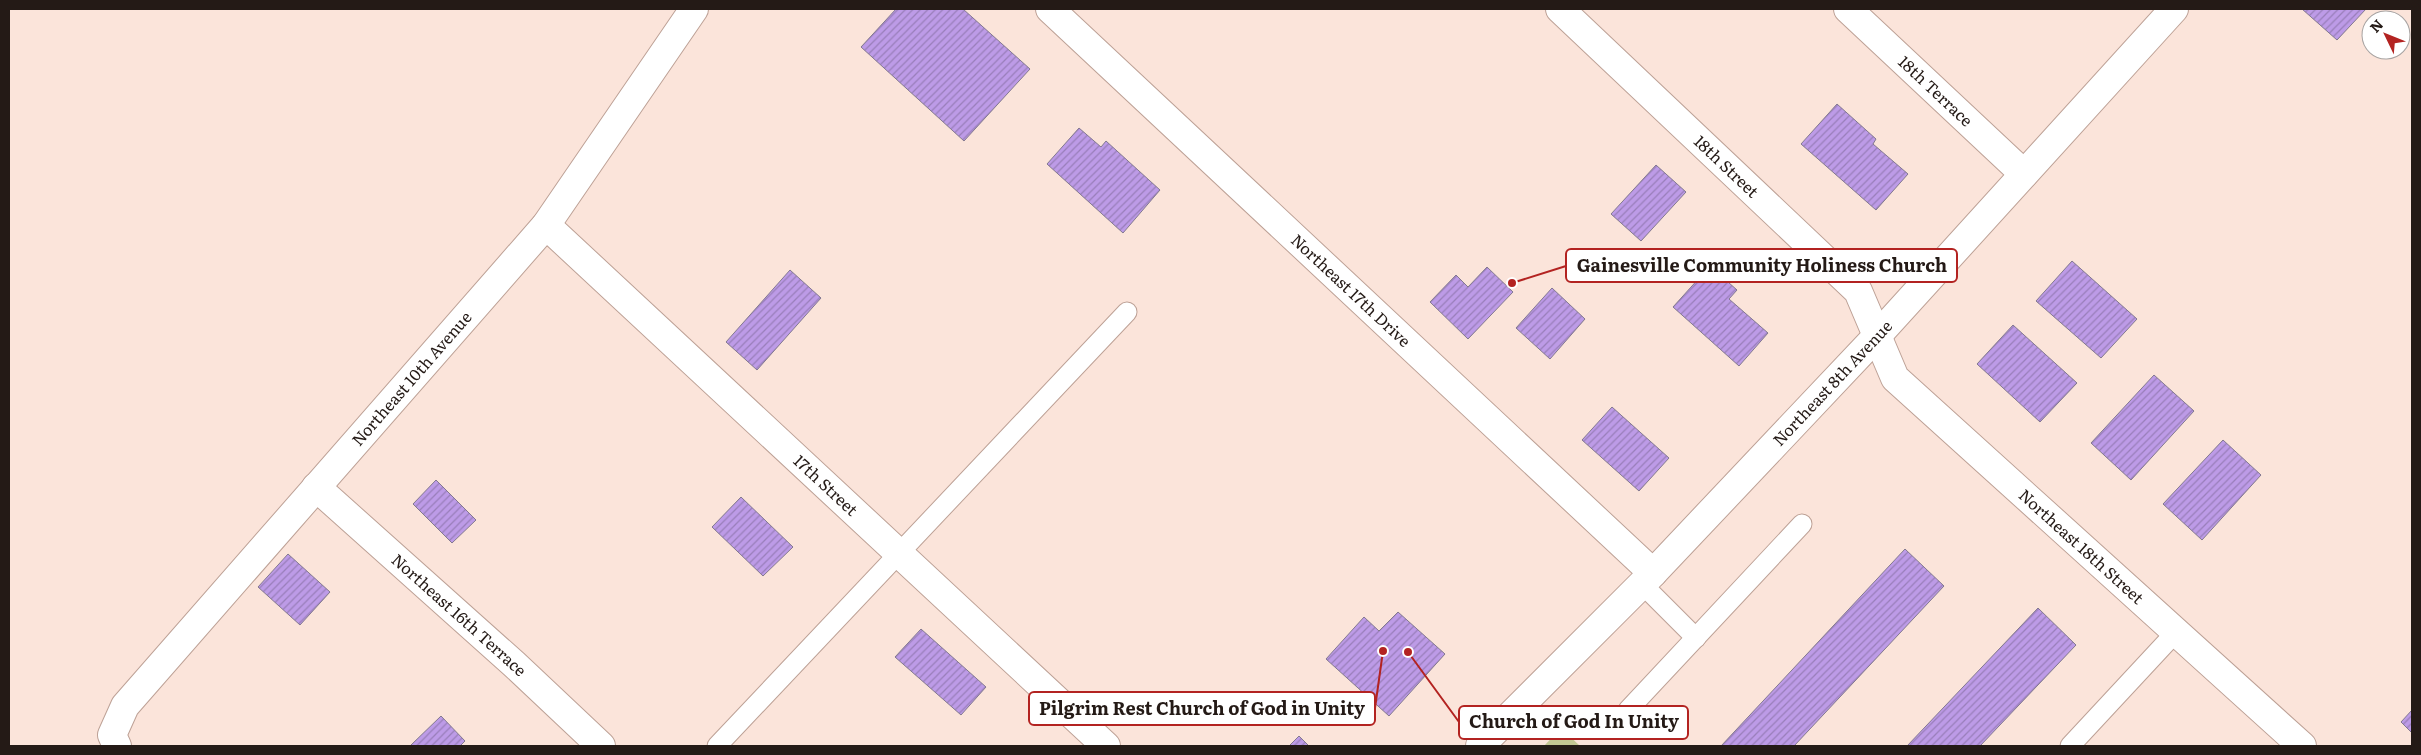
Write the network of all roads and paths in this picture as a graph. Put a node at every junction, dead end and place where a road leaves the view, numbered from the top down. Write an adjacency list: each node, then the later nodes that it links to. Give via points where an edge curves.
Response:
1 (694, 9): 7 (street, Northeast 10th Avenue)
2 (1050, 9): 13 (street, Northeast 17th Drive)
3 (1560, 9): 9 (street, 18th Street, via 1858,291)
4 (1848, 9): 6 (street, 18th Terrace)
5 (2174, 9): 6 (street, Northeast 8th Avenue)
6 (2024, 174): 9 (street, Northeast 8th Avenue)
7 (546, 225): 10 (street, Northeast 10th Avenue); 12 (street, 17th Street)
8 (1127, 312): 12 (lane)
9 (1877, 336): 13 (street, Northeast 8th Avenue); 14 (street, Northeast 18th Street, via 1895,378)
10 (316, 487): 17 (street, Northeast 10th Avenue, via 125,706); 18 (street, Northeast 16th Terrace)
11 (1802, 524): 15 (lane)
12 (900, 555): 19 (lane); 20 (street, 17th Street)
13 (1647, 578): 15 (lane); 21 (street, Northeast 8th Avenue)
14 (2176, 632): 22 (lane); 23 (street, Northeast 18th Street)
15 (1696, 638): 16 (lane)
16 (1628, 710)
17 (114, 740)
18 (601, 746)
19 (717, 746)
20 (1106, 746)
21 (1480, 746)
22 (2070, 746)
23 (2302, 746)

